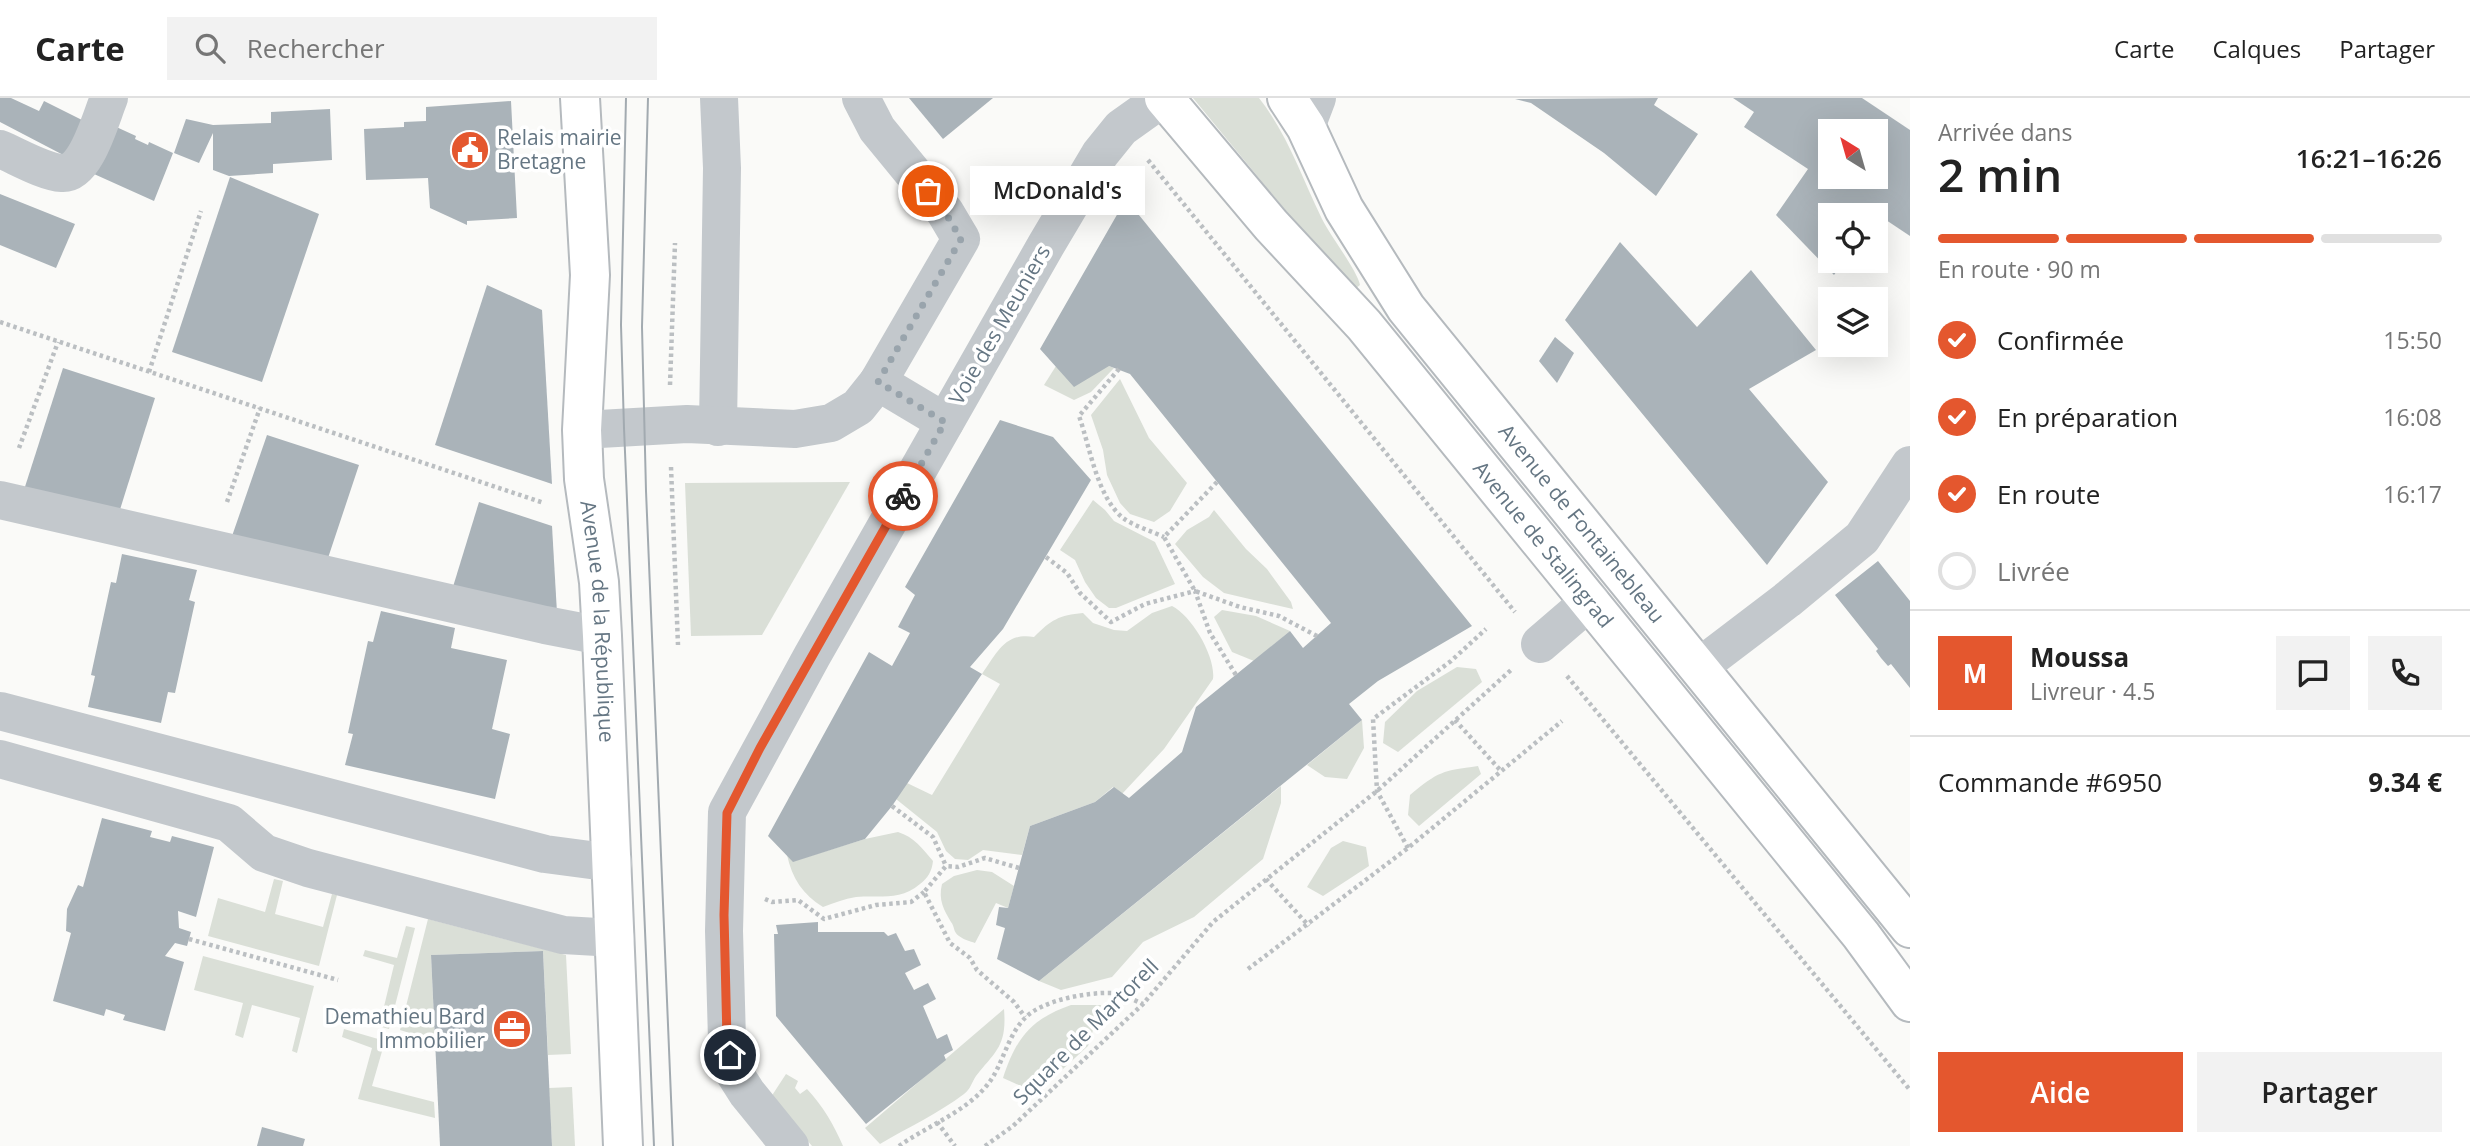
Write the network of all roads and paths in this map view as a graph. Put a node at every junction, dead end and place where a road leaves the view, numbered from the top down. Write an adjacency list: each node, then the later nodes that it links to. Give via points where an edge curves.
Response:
1 (109, 98): 8 (street, via 84,159 65,174)
2 (580, 98): 18 (main road, Avenue de la République, via 590,275)
3 (719, 98): 17 (street)
4 (860, 98): 14 (street, via 877,129 945,212 961,239)
5 (1163, 98): 7 (street, Voie des Meuniers); 28 (main road, Avenue de Stalingrad, via 1364,325)
6 (1303, 108): 33 (main road, Avenue de Fontainebleau, via 1344,209 1406,308)
7 (1121, 128): 16 (street, Voie des Meuniers, via 1066,211); 32 (path)
8 (0, 149)
9 (201, 211): 13 (path)
10 (0, 322): 11 (path)
11 (58, 342): 13 (path); 19 (path)
12 (1119, 369): 25 (path, via 1079,416 1111,506 1125,520)
13 (149, 372): 15 (path)
14 (878, 382): 16 (street); 17 (street, via 858,407 831,423 795,429)
15 (260, 408): 23 (path); 24 (path, via 544,503)
16 (945, 422): 61 (street, Voie des Meuniers, via 727,813 727,1040 733,1071)
17 (718, 427): 18 (street, via 687,424)
18 (582, 430): 24 (main road, Avenue de la République)
19 (19, 448)
20 (1910, 464): 33 (street, via 1862,538)
21 (1217, 482): 25 (path)
22 (0, 499): 31 (street)
23 (227, 502)
24 (592, 534): 31 (main road, Avenue de la République)
25 (1164, 537): 27 (path)
26 (1046, 557): 27 (path, via 1067,573 1080,593 1111,622 1144,604)
27 (1195, 591): 30 (path, via 1279,616); 34 (path, via 1210,633)
28 (1590, 601): 32 (street); 55 (main road, Avenue de Stalingrad)
29 (1486, 629): 40 (path, via 1373,719)
30 (1317, 635)
31 (602, 636): 43 (main road, Avenue de la République)
32 (1540, 643): 36 (path, Square de Martorell); 58 (path)
33 (1699, 667): 50 (main road, Avenue de Fontainebleau)
34 (1236, 675)
35 (0, 711): 43 (street, via 545,854)
36 (1455, 720): 39 (path); 40 (path, Square de Martorell)
37 (1562, 721): 39 (path)
38 (0, 759): 51 (street, via 229,823 264,853 307,868 563,935)
39 (1501, 771): 42 (path)
40 (1377, 791): 42 (path); 46 (path, Square de Martorell)
41 (892, 806): 44 (path, via 933,837)
42 (1408, 848): 49 (path)
43 (613, 863): 51 (main road, Avenue de la République)
44 (946, 866): 45 (path, via 985,858); 47 (path)
45 (1019, 867)
46 (1266, 879): 49 (path); 56 (path, Square de Martorell, via 1213,922)
47 (924, 892): 48 (path, via 911,902 876,905 824,919 798,900); 57 (path, via 950,943)
48 (772, 902)
49 (1309, 926): 53 (path)
50 (1910, 928)
51 (615, 938): 60 (main road, Avenue de la République)
52 (189, 939): 54 (path)
53 (1248, 969)
54 (338, 980)
55 (1910, 1002)
56 (1143, 1004): 57 (path, via 1114,993 1072,996); 64 (path, Square de Martorell, via 1013,1126)
57 (1025, 1017): 59 (path, via 989,1084)
58 (1910, 1090)
59 (937, 1122): 62 (path); 63 (path)
60 (623, 1146)
61 (790, 1146)
62 (900, 1146)
63 (955, 1146)
64 (985, 1146)

